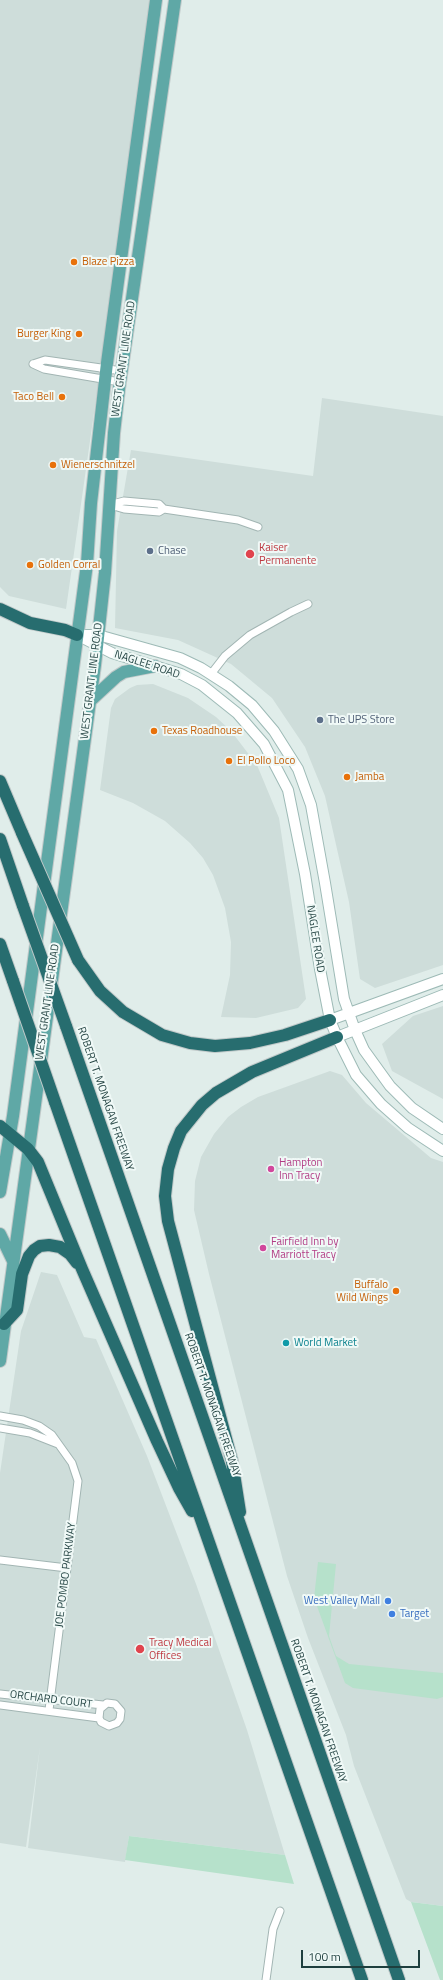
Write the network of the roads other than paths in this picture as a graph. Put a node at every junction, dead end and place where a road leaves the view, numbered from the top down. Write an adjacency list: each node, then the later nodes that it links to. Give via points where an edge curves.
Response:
1 (156, 0): 3 (main road, WEST GRANT LINE ROAD)
2 (175, 0): 4 (main road, WEST GRANT LINE ROAD)
3 (106, 374): 3 (street, via 45,360 33,364 44,369); 4 (street); 4 (street); 9 (main road, WEST GRANT LINE ROAD, via 91,503 87,564)
4 (121, 376): 5 (main road, WEST GRANT LINE ROAD)
5 (109, 505): 6 (street, via 124,501 159,504 164,509 238,520); 10 (main road, WEST GRANT LINE ROAD)
6 (258, 527)
7 (308, 604): 13 (street, via 250,635 226,656)
8 (0, 609): 9 (highway, via 30,623)
9 (77, 635): 10 (main road, NAGLEE ROAD); 11 (main road, NAGLEE ROAD); 25 (main road, WEST GRANT LINE ROAD)
10 (98, 635): 11 (main road, WEST GRANT LINE ROAD); 13 (main road, NAGLEE ROAD, via 180,658)
11 (97, 647): 12 (main road, NAGLEE ROAD); 14 (main road, WEST GRANT LINE ROAD)
12 (155, 666): 14 (main road, via 124,672); 21 (main road, NAGLEE ROAD, via 180,674 232,708 264,744 282,775 296,823)
13 (211, 674): 20 (main road, NAGLEE ROAD, via 252,705 274,731 298,768 310,806)
14 (90, 700): 26 (main road, WEST GRANT LINE ROAD)
15 (0, 781): 21 (highway, bridge, via 78,960 92,982 123,1012 162,1035 190,1043 215,1046 250,1043)
16 (0, 839): 37 (highway, ROBERT T. MONAGAN FREEWAY, bridge)
17 (0, 944): 38 (highway, bridge)
18 (443, 979): 20 (main road)
19 (443, 995): 22 (main road)
20 (348, 1014): 21 (main road); 22 (main road, NAGLEE ROAD)
21 (330, 1020): 23 (main road, NAGLEE ROAD)
22 (355, 1030): 23 (main road); 24 (main road, NAGLEE ROAD, via 364,1050 390,1086 412,1108)
23 (337, 1037): 27 (main road, NAGLEE ROAD, via 356,1075 381,1104 408,1128); 37 (highway, via 252,1072 216,1093 181,1131 168,1170 165,1196 168,1221 232,1461)
24 (443, 1129)
25 (5, 1130): 26 (highway); 28 (main road, WEST GRANT LINE ROAD)
26 (28, 1149): 30 (main road, WEST GRANT LINE ROAD); 31 (highway, via 41,1169)
27 (443, 1151)
28 (0, 1192)
29 (0, 1234): 30 (main road)
30 (14, 1262): 32 (main road, WEST GRANT LINE ROAD)
31 (82, 1269): 32 (highway, via 70,1254 60,1247 40,1246 34,1250 22,1274 17,1310); 38 (highway, via 176,1481)
32 (4, 1324): 33 (main road, WEST GRANT LINE ROAD)
33 (0, 1361)
34 (0, 1416): 36 (street, JOE POMBO PARKWAY, via 24,1420 39,1426 52,1435)
35 (0, 1428): 36 (street, via 30,1433)
36 (58, 1444): 40 (street, JOE POMBO PARKWAY, via 72,1463 78,1482)
37 (241, 1528): 50 (highway, ROBERT T. MONAGAN FREEWAY)
38 (205, 1533): 49 (highway)
39 (0, 1560): 40 (street)
40 (67, 1568): 42 (street, JOE POMBO PARKWAY)
41 (0, 1694): 42 (street, ORCHARD COURT)
42 (50, 1700): 44 (street, ORCHARD COURT); 45 (street, JOE POMBO PARKWAY)
43 (0, 1705): 45 (street)
44 (103, 1706): 46 (street); 46 (street, via 111,1703 119,1707 120,1719 109,1726)
45 (49, 1710): 46 (street)
46 (99, 1718)
47 (280, 1911): 48 (street, via 273,1929)
48 (266, 1980)
49 (362, 1980)
50 (399, 1980)

